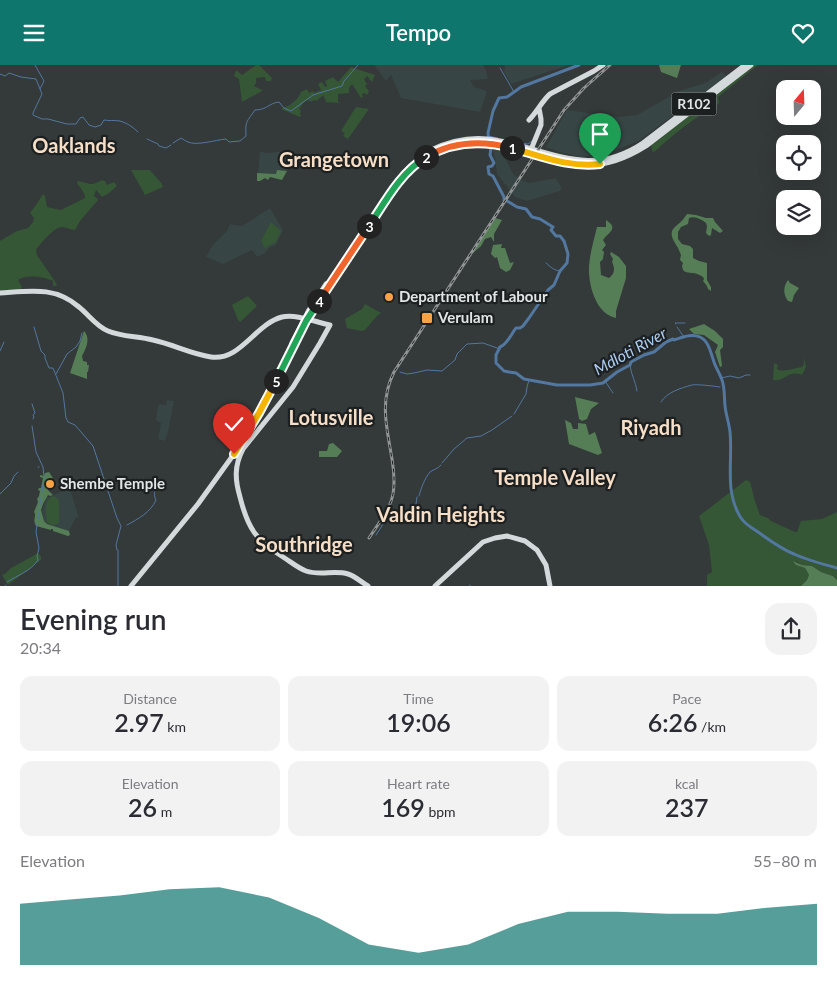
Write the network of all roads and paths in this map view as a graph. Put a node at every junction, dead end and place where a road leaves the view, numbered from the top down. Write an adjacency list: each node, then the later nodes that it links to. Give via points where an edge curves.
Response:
1 (603, 65): 4 (main road, via 555,91)
2 (746, 65): 8 (main road, R102)
3 (751, 65): 8 (main road, R102)
4 (540, 107): 5 (main road); 6 (main road, via 541,122)
5 (529, 120)
6 (534, 141): 9 (main road); 10 (main road); 11 (main road)
7 (505, 144): 9 (main road, R102); 10 (main road, R102); 13 (main road, R102, via 479,140 441,150 422,159 393,190)
8 (643, 144): 10 (main road, R102, via 635,153 596,165 568,163); 11 (main road, R102, via 621,155 596,161 573,160)
9 (522, 147): 10 (main road, R102)
10 (530, 151): 11 (main road, R102)
11 (540, 151)
12 (0, 293): 13 (main road, via 56,293 112,333 154,340 215,358 233,352 269,323)
13 (303, 318): 14 (main road); 15 (main road, R102); 15 (main road)
14 (318, 324): 15 (main road, via 308,324); 16 (main road, via 326,327); 16 (main road, via 330,326)
15 (300, 330): 17 (main road, R102, via 232,452); 18 (main road, R102, via 259,413 234,454)
16 (326, 333): 19 (main road, via 293,387 243,449 236,467 236,481 247,521 262,543 307,571 347,574)
17 (127, 586)
18 (131, 586)
19 (368, 586)
20 (435, 586): 21 (main road, via 478,546 503,536 522,539 537,550 546,565)
21 (550, 586)

